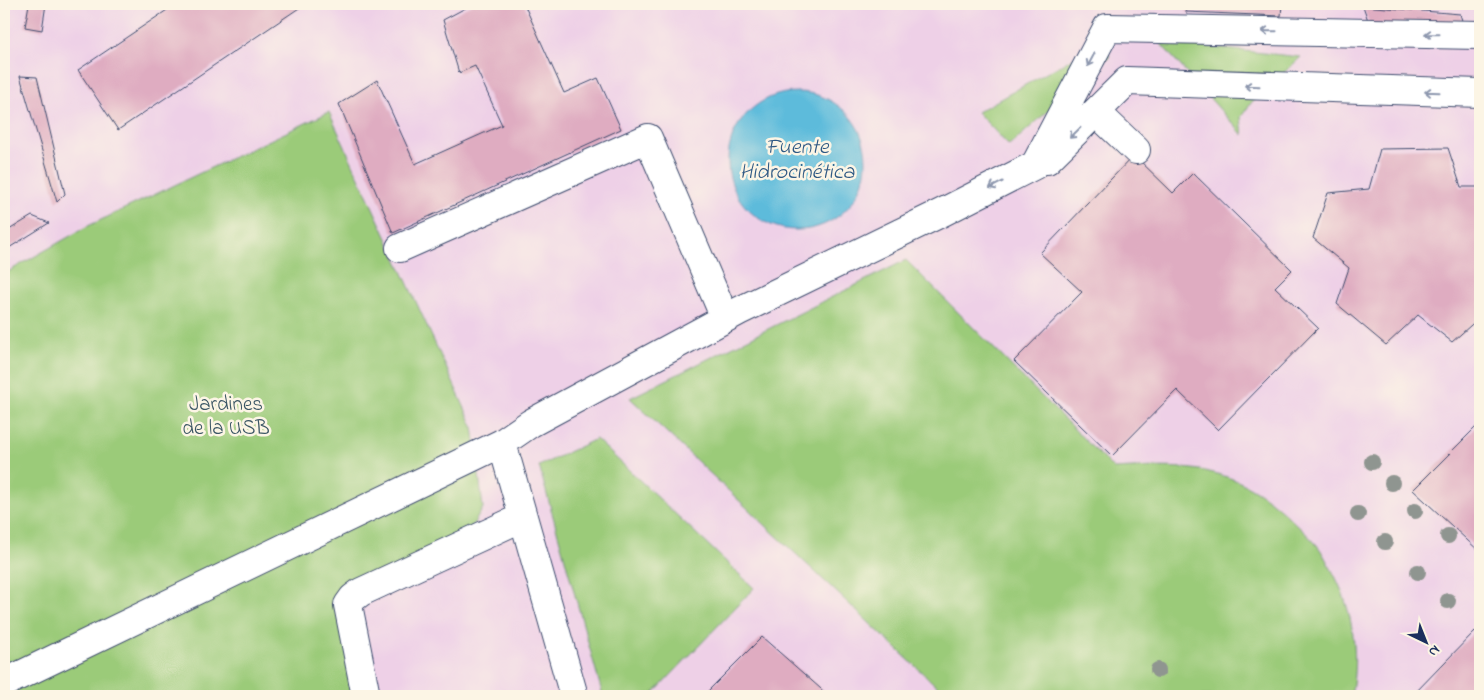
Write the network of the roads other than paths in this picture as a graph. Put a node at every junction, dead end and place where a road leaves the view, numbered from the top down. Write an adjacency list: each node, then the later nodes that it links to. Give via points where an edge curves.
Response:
1 (1108, 16): 2 (lane, one-way to 1); 6 (lane, one-way to 6)
2 (1480, 35)
3 (1480, 93): 4 (lane, one-way to 4, via 1127,81)
4 (1096, 112): 5 (lane); 6 (lane, one-way to 6, via 1046,161)
5 (1136, 150)
6 (1035, 165): 8 (lane, one-way to 8)
7 (400, 248): 8 (lane, via 648,138)
8 (725, 318): 9 (lane, via 531,423)
9 (502, 443): 10 (lane); 11 (lane)
10 (523, 517): 12 (lane, via 353,598 348,605); 13 (lane)
11 (4, 683)
12 (366, 696)
13 (574, 696)

